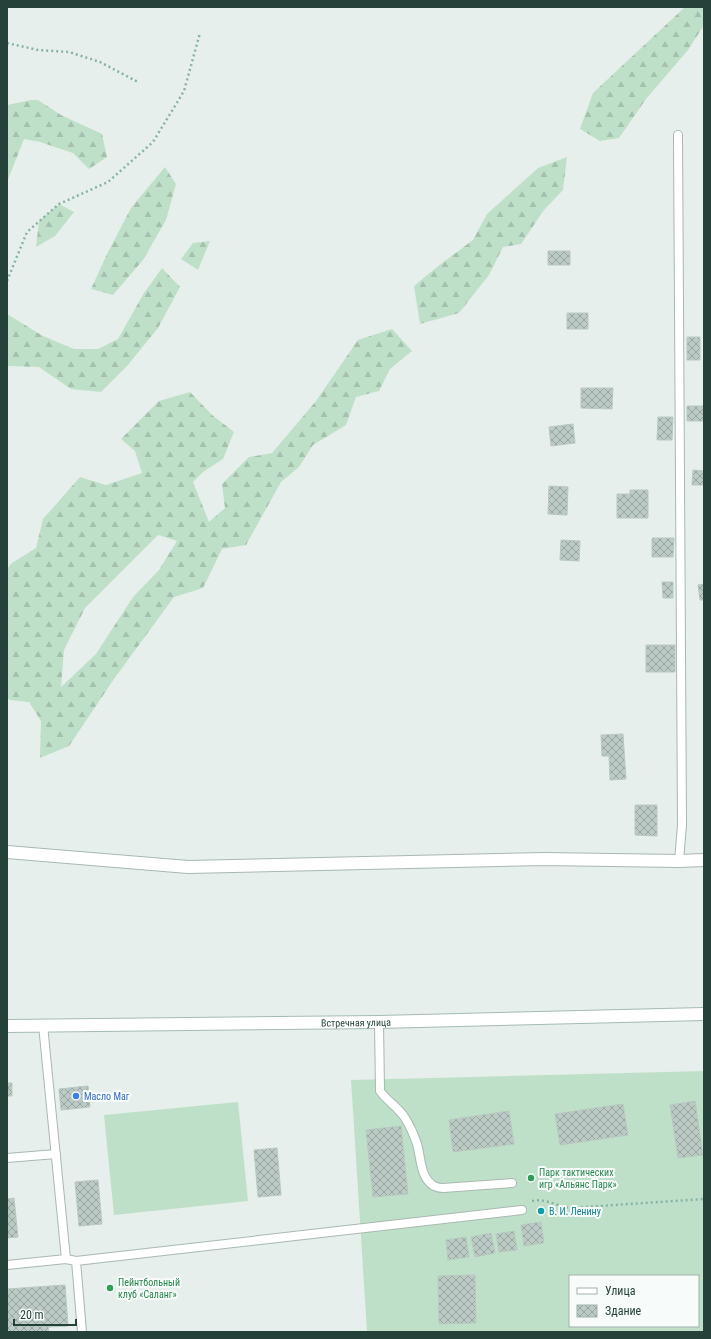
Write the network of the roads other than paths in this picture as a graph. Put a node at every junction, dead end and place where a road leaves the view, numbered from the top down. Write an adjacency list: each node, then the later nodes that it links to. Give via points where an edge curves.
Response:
1 (678, 135): 4 (lane, via 682,818)
2 (7, 852): 4 (main road, via 188,867 544,859)
3 (704, 860): 4 (main road)
4 (679, 861)
5 (704, 1014): 6 (main road, Встречная улица)
6 (379, 1022): 7 (main road, Встречная улица); 11 (lane, via 380,1091 404,1116 411,1128 428,1180 434,1186 443,1188)
7 (43, 1025): 8 (main road, Встречная улица); 9 (lane)
8 (7, 1026)
9 (56, 1154): 10 (lane); 13 (lane)
10 (7, 1158)
11 (512, 1183)
12 (522, 1210): 14 (lane)
13 (66, 1259): 14 (lane); 15 (lane)
14 (76, 1261): 16 (lane)
15 (7, 1265)
16 (82, 1332)

